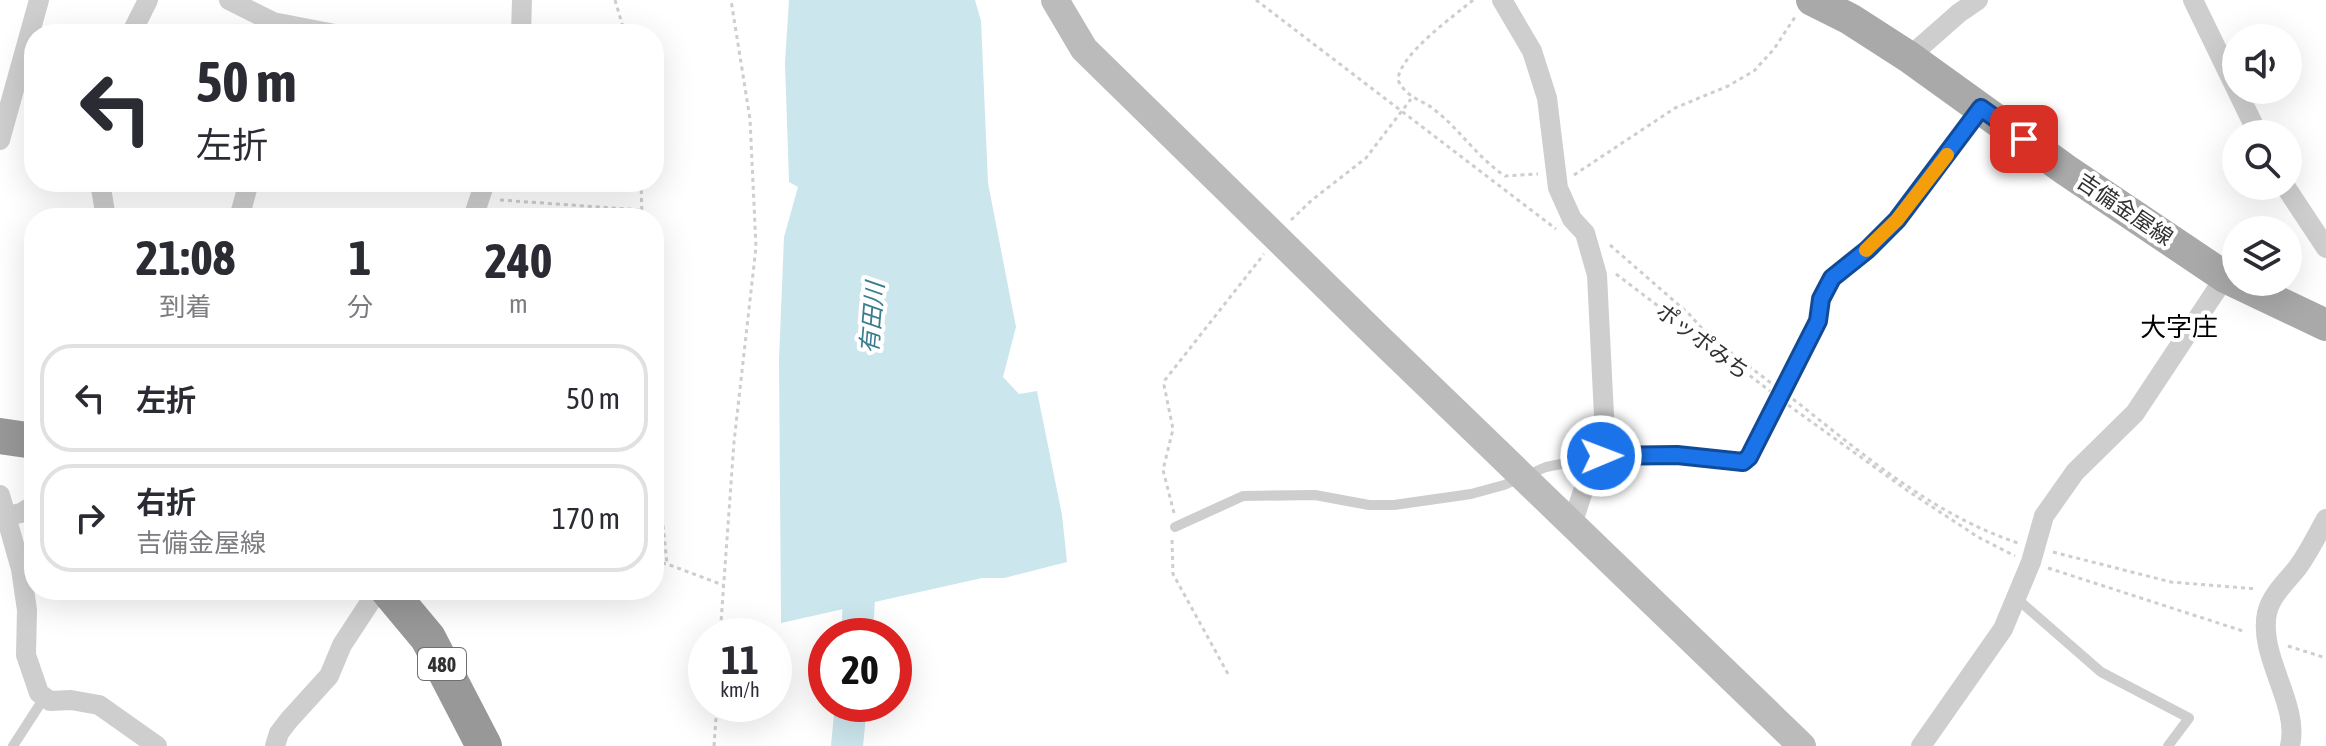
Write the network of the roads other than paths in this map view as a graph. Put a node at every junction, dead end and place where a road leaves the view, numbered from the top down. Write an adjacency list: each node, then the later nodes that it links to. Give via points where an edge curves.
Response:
1 (39, 0): 11 (street)
2 (148, 0): 12 (street)
3 (229, 0): 10 (street)
4 (522, 0): 15 (street)
5 (1055, 0): 30 (street, via 1084,49)
6 (1502, 0): 29 (street, via 1532,51 1547,98 1563,202 1585,233 1593,256 1602,340)
7 (1978, 0): 17 (street)
8 (2193, 0): 19 (street)
9 (1806, 5): 17 (main road, 吉備金屋線, via 1850,19)
10 (270, 21): 13 (street); 14 (street)
11 (32, 24)
12 (136, 24)
13 (275, 24)
14 (285, 24)
15 (521, 24)
16 (24, 54): 20 (street)
17 (1909, 57): 18 (main road, 吉備金屋線)
18 (1981, 108): 23 (main road, 吉備金屋線); 29 (lane, via 1897,220 1832,278 1818,321 1749,457 1743,462 1677,455)
19 (2251, 120)
20 (0, 140)
21 (2294, 200): 22 (street)
22 (2326, 248)
23 (2222, 275)
24 (2222, 282): 38 (street, via 2135,413 2075,472 2044,516)
25 (2265, 296): 26 (main road, 吉備金屋線)
26 (2326, 325)
27 (0, 436): 28 (highway)
28 (24, 440)
29 (1601, 456): 30 (lane, via 1546,467); 35 (street)
30 (1522, 478): 35 (street); 36 (lane, via 1471,494 1394,505 1315,495 1243,496)
31 (0, 495): 33 (street)
32 (24, 511): 33 (street)
33 (6, 516): 37 (street)
34 (2326, 519): 50 (street, via 2266,616 2292,725)
35 (1572, 525): 47 (street)
36 (1175, 527)
37 (24, 590)
38 (2016, 598): 48 (street, via 2003,629); 49 (lane, via 2101,672 2189,718)
39 (26, 600): 42 (street, via 26,655)
40 (380, 600): 45 (street, via 342,645 329,676 289,720)
41 (396, 600): 46 (highway, 480, via 428,638)
42 (44, 698): 43 (lane); 44 (street, via 99,705)
43 (13, 746)
44 (157, 746)
45 (275, 746)
46 (484, 746)
47 (1802, 746)
48 (1921, 746)
49 (2168, 746)
50 (2290, 746)

